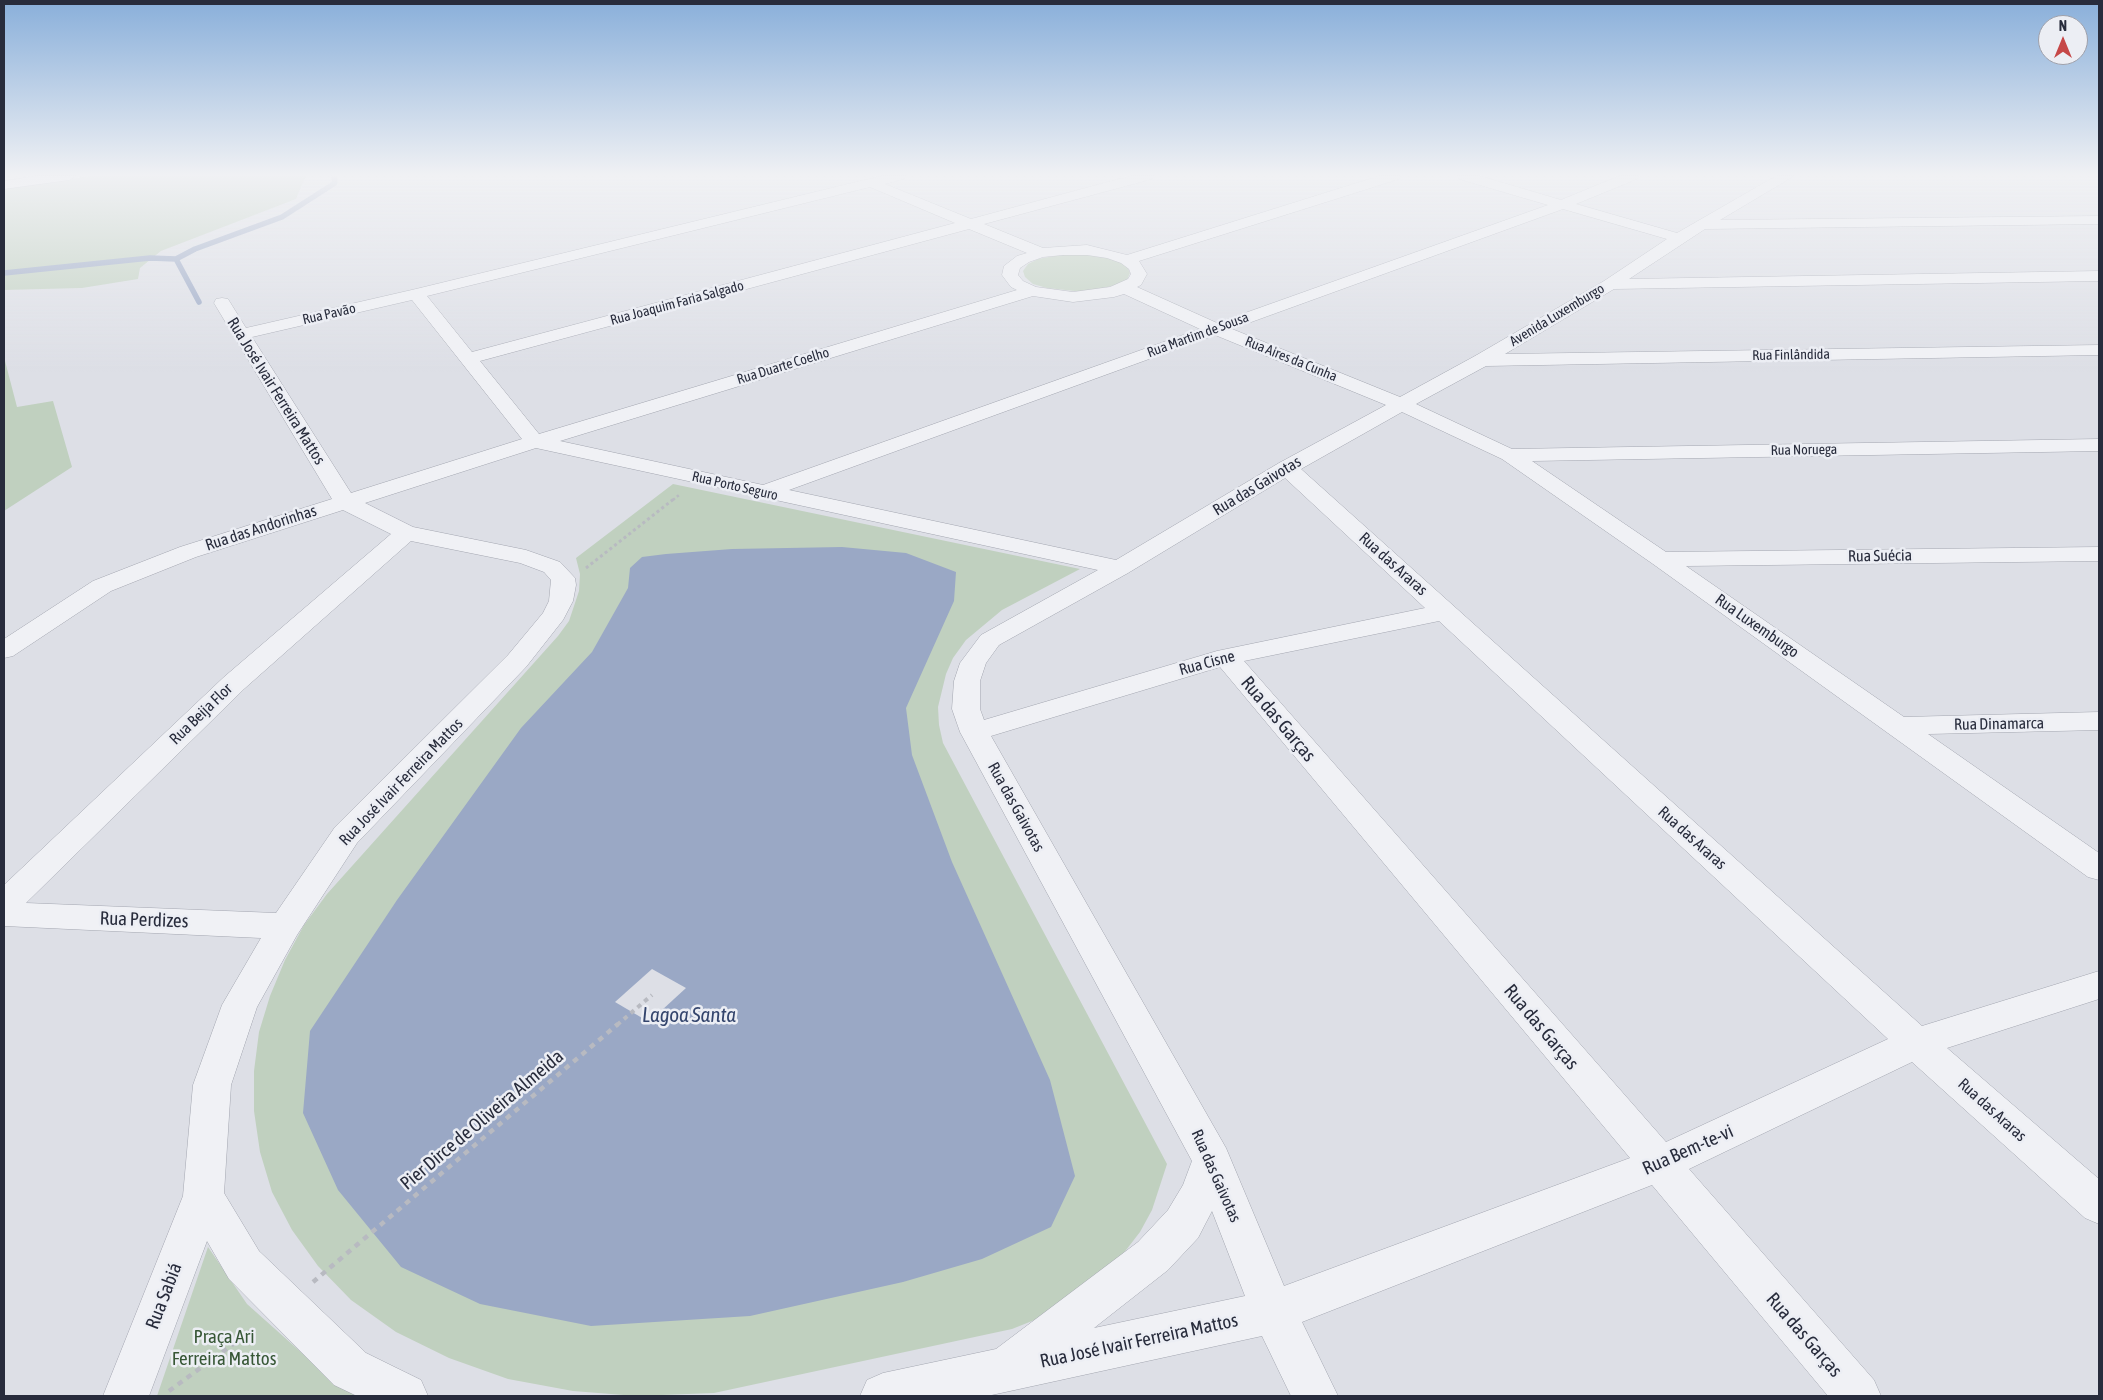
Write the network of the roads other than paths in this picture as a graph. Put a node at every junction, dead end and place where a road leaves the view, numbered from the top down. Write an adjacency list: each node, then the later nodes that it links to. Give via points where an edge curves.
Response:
1 (632, 241): 13 (street, Rua Pavão)
2 (905, 241): 18 (street, Rua Joaquim Faria Salgado)
3 (1012, 241): 7 (street)
4 (1186, 241): 8 (street)
5 (1459, 241): 15 (street, Rua Martim de Sousa)
6 (1674, 241): 10 (street, Avenida Luxemburgo)
7 (1041, 253): 8 (street, via 1087,250); 12 (street, via 1012,266 1010,275 1017,284)
8 (1127, 260): 11 (street, via 1139,274 1135,282)
9 (2099, 276): 10 (street)
10 (1610, 284): 19 (street, Avenida Luxemburgo)
11 (1125, 288): 12 (street, via 1080,296); 15 (street, Rua Aires da Cunha)
12 (1032, 291): 21 (street, Rua Duarte Coelho)
13 (416, 294): 16 (street, Rua Pavão); 18 (street)
14 (222, 303): 16 (street, Rua José Ivair Ferreira Mattos)
15 (1216, 328): 20 (street, Rua Aires da Cunha); 25 (street, Rua Martim de Sousa)
16 (242, 334): 26 (street, Rua José Ivair Ferreira Mattos)
17 (2099, 350): 19 (street, Rua Finlândida)
18 (468, 359): 21 (street)
19 (1482, 360): 20 (street, Avenida Luxemburgo)
20 (1402, 405): 23 (street, Rua Luxemburgo); 24 (street, Rua das Gaivotas)
21 (535, 442): 25 (street, Rua Porto Seguro); 26 (street, Rua das Andorinhas)
22 (2099, 445): 23 (street, Rua Noruega)
23 (1509, 455): 29 (street, Rua Luxemburgo)
24 (1287, 468): 30 (street, Rua das Gaivotas); 31 (street, Rua das Araras)
25 (763, 492): 30 (street, Rua Porto Seguro)
26 (345, 502): 27 (street); 32 (street, Rua das Andorinhas, via 188,552 102,586)
27 (406, 533): 38 (street, Rua Beija Flor, via 234,683); 40 (street, Rua José Ivair Ferreira Mattos, via 526,557 552,567 564,585 561,601 518,661 346,835)
28 (2099, 554): 29 (street, Rua Suécia)
29 (1661, 559): 35 (street, Rua Luxemburgo)
30 (1120, 568): 36 (street, Rua das Gaivotas, via 990,640 973,663 967,680 966,709)
31 (1445, 612): 33 (street, Rua Cisne); 42 (street, Rua das Araras)
32 (4, 650)
33 (1226, 657): 36 (street, Rua Cisne); 44 (street, Rua das Garças)
34 (2099, 721): 35 (street, Rua Dinamarca)
35 (1900, 726): 37 (street, Rua Luxemburgo)
36 (974, 732): 43 (street, Rua das Gaivotas)
37 (2099, 869)
38 (4, 904)
39 (4, 914): 40 (street, Rua Perdizes)
40 (285, 926): 45 (street, Rua José Ivair Ferreira Mattos, via 240,1005 212,1085)
41 (2099, 985): 42 (street, Rua Bem-te-vi)
42 (1916, 1042): 44 (street, Rua Bem-te-vi); 46 (street, Rua das Araras)
43 (1212, 1160): 47 (street, Rua das Gaivotas); 48 (street, Rua José Ivair Ferreira Mattos, via 1201,1192 1183,1224 1153,1256)
44 (1658, 1165): 47 (street, Rua Bem-te-vi); 53 (street, Rua das Garças)
45 (203, 1196): 49 (street, Rua Sabiá); 50 (street, via 244,1265 350,1369)
46 (2099, 1205)
47 (1273, 1312): 48 (street, Rua José Ivair Ferreira Mattos); 52 (street, Rua das Gaivotas)
48 (1005, 1370): 51 (street, Rua José Ivair Ferreira Mattos)
49 (126, 1396)
50 (405, 1396)
51 (883, 1396)
52 (1315, 1396)
53 (1858, 1396)

